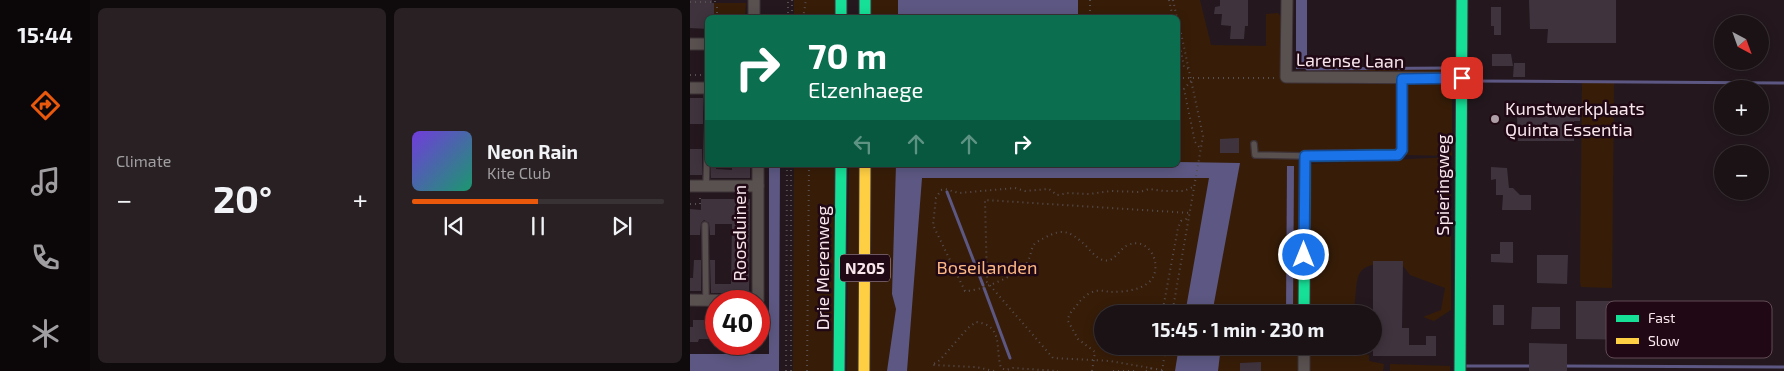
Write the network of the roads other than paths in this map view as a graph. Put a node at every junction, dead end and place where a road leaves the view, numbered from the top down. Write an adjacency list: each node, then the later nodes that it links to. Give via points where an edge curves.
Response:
1 (754, 0): 6 (street)
2 (841, 0): 7 (main road)
3 (865, 0): 8 (main road)
4 (1287, 0): 12 (street, Larense Laan, via 1286,78)
5 (1462, 0): 11 (main road, Spieringweg)
6 (754, 15)
7 (841, 15)
8 (865, 15)
9 (690, 44): 10 (street)
10 (705, 44)
11 (1462, 78): 12 (street, Larense Laan); 33 (main road, Spieringweg)
12 (1402, 79): 17 (main road, via 1402,150 1398,155)
13 (690, 88): 14 (street)
14 (705, 88)
15 (705, 144): 21 (lane)
16 (1254, 144): 17 (lane, via 1255,154)
17 (1305, 156): 28 (main road)
18 (758, 167): 22 (street, Roosduinen)
19 (841, 167): 30 (main road, Drie Merenweg / N205)
20 (865, 167): 31 (main road, N205)
21 (699, 186): 22 (street)
22 (758, 186): 25 (street, Roosduinen)
23 (705, 226): 24 (lane)
24 (706, 290)
25 (758, 290)
26 (690, 300): 27 (street)
27 (705, 300)
28 (1304, 305)
29 (1304, 355): 32 (street)
30 (840, 371)
31 (864, 371)
32 (1304, 371)
33 (1460, 371)

